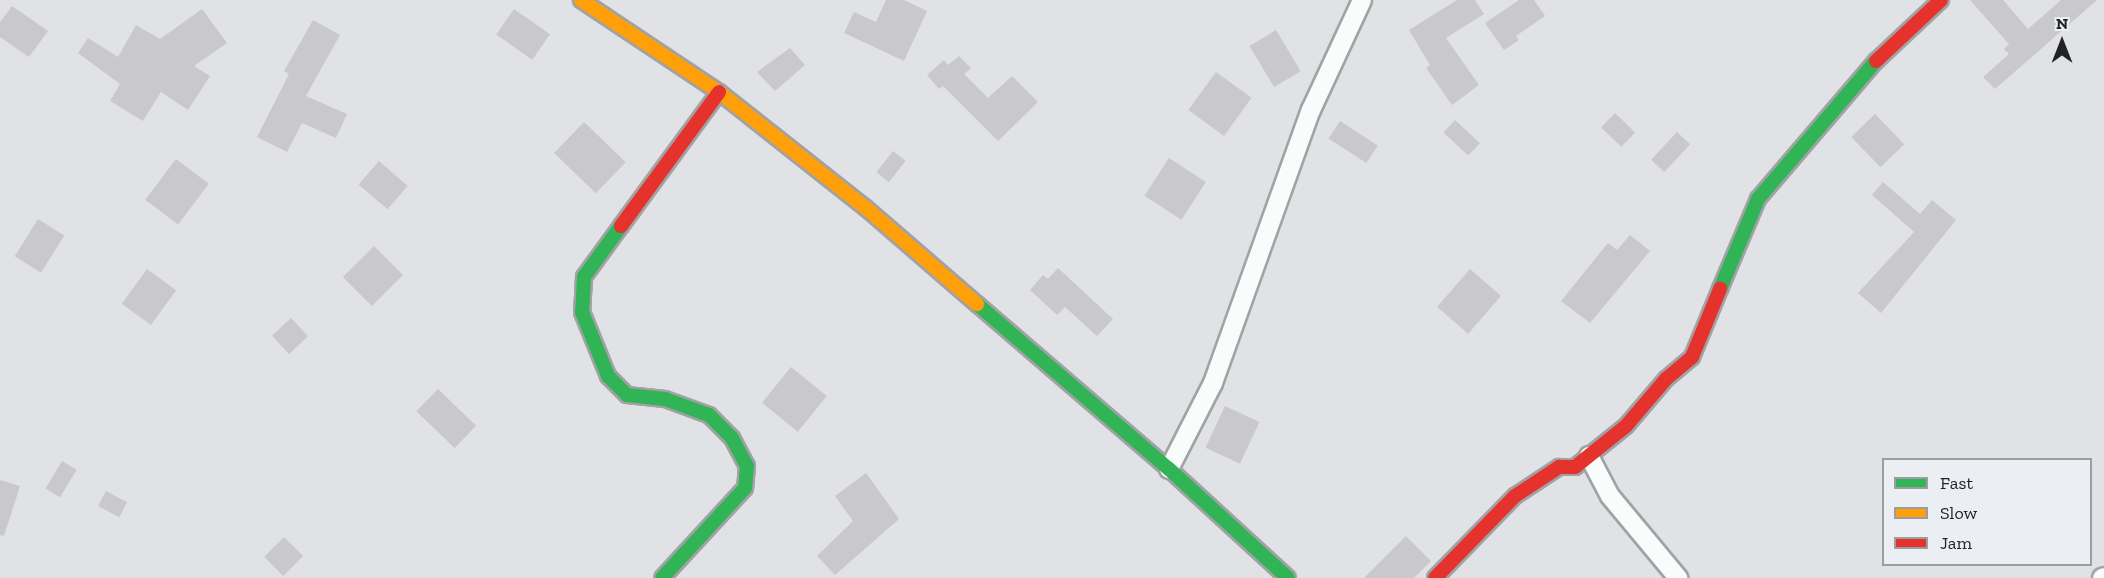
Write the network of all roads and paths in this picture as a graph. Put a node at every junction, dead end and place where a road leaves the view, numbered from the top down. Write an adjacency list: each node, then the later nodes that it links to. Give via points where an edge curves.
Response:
1 (581, 0): 4 (street)
2 (1362, 0): 6 (street, via 1311,110 1213,383)
3 (1941, 0): 5 (street, via 1871,65 1758,198 1692,357 1666,379 1626,426)
4 (719, 92): 6 (street, via 866,208); 7 (street, via 584,277 582,312 608,376 627,395 665,399 709,415 732,438 747,466 745,488)
5 (1588, 456): 9 (street, via 1575,467 1559,467 1515,496); 10 (street, via 1610,496)
6 (1169, 469): 8 (street)
7 (662, 578)
8 (1288, 578)
9 (1436, 578)
10 (1678, 578)

